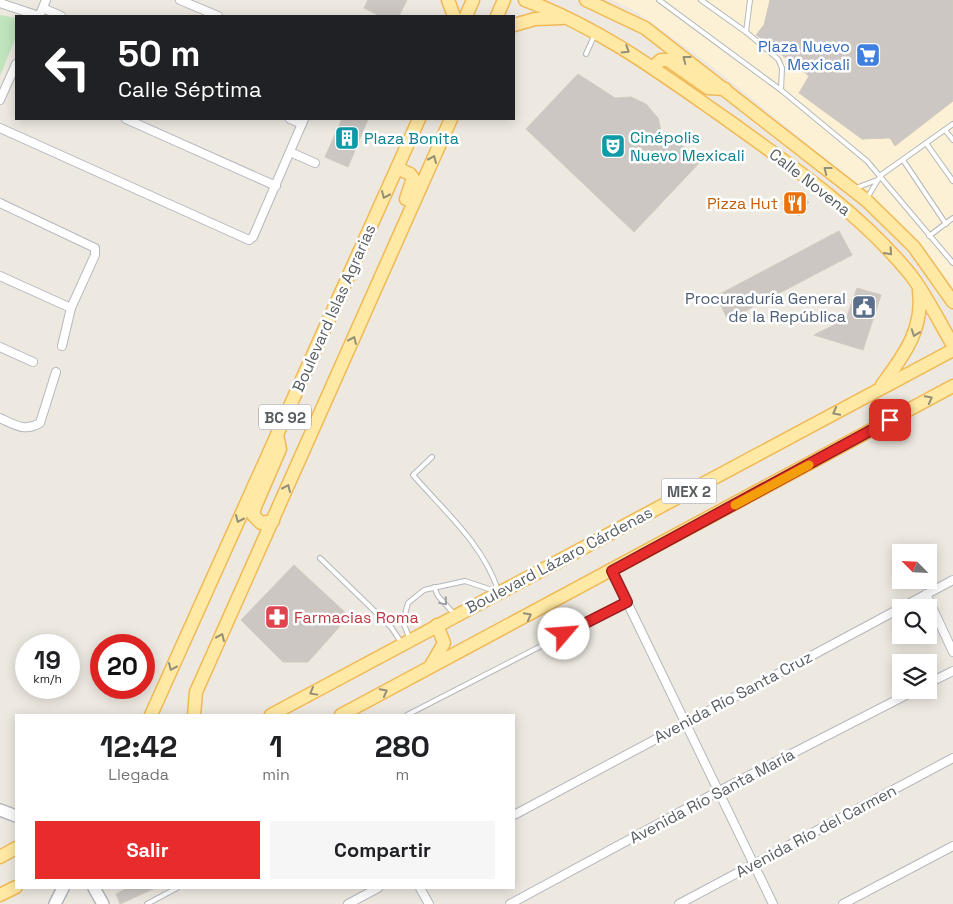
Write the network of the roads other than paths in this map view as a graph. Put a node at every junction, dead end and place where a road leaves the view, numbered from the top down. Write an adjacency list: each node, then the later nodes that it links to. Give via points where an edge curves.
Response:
1 (46, 0): 13 (street)
2 (180, 0): 15 (street)
3 (448, 0): 16 (main road)
4 (473, 0): 17 (main road)
5 (504, 0): 18 (main road)
6 (525, 0): 19 (main road, Calle Novena)
7 (586, 0): 12 (main road, Calle Novena)
8 (659, 0): 27 (lane)
9 (701, 0): 22 (lane)
10 (749, 1): 22 (lane)
11 (5, 2): 13 (street)
12 (600, 3): 26 (main road, Calle Novena, one-way to 12, via 645,28)
13 (40, 13): 14 (street)
14 (54, 15)
15 (216, 15)
16 (454, 15)
17 (466, 15)
18 (497, 15)
19 (568, 18): 20 (main road, via 535,19); 21 (main road, Calle Novena)
20 (515, 25)
21 (596, 32): 23 (lane); 24 (main road, Calle Novena, one-way to 24)
22 (746, 32): 27 (lane, via 778,59 782,68)
23 (586, 54)
24 (653, 67): 26 (main road, via 662,60 668,60 708,88); 42 (main road, Calle Novena)
25 (15, 69): 28 (street)
26 (725, 89): 47 (main road, Calle Novena, one-way to 26)
27 (781, 90): 43 (lane)
28 (0, 100)
29 (128, 120): 46 (street)
30 (419, 120): 41 (main road, Boulevard Islas Agrarias / BC 92)
31 (451, 120): 53 (main road, Boulevard Islas Agrarias / BC 92, one-way to 31)
32 (303, 121): 38 (street)
33 (953, 124): 35 (lane)
34 (0, 128): 46 (street, via 249,240 253,238)
35 (946, 130): 36 (lane); 37 (lane)
36 (953, 140)
37 (926, 143): 39 (lane); 45 (lane)
38 (290, 152): 40 (street); 46 (street)
39 (903, 160): 43 (lane); 51 (lane)
40 (315, 163)
41 (397, 168): 53 (main road, via 413,179 399,216); 68 (main road, Boulevard Islas Agrarias / BC 92, one-way to 68)
42 (803, 174): 48 (main road, via 818,179 850,201); 56 (main road, Calle Novena, one-way to 56, via 861,223)
43 (881, 175): 44 (lane); 52 (lane)
44 (877, 180): 47 (lane); 48 (lane)
45 (953, 181)
46 (276, 186)
47 (852, 189): 48 (main road, Calle Novena)
48 (866, 200): 57 (main road, Calle Novena, via 914,248)
49 (0, 203): 58 (street, via 95,248 95,255)
50 (953, 218): 51 (lane)
51 (946, 224): 52 (lane)
52 (929, 236): 54 (lane)
53 (399, 237): 70 (main road, Boulevard Islas Agrarias / BC 92, one-way to 53)
54 (953, 264)
55 (0, 276): 58 (street)
56 (918, 286): 59 (main road, Calle Novena); 66 (main road, one-way to 66, via 921,304 917,328 904,355)
57 (951, 298)
58 (72, 308): 60 (street)
59 (953, 345)
60 (62, 346)
61 (0, 347): 63 (street)
62 (953, 350): 66 (main road, Boulevard Lázaro Cárdenas / MEX 2)
63 (33, 362)
64 (56, 372): 67 (street, via 40,423 23,428)
65 (953, 386): 72 (main road, MEX 2, one-way to 65)
66 (879, 388): 75 (main road, Boulevard Lázaro Cárdenas / MEX 2, one-way to 75)
67 (0, 418)
68 (277, 435): 70 (main road, via 280,449 254,515 261,524); 86 (main road, Boulevard Islas Agrarias / BC 92, one-way to 86)
69 (432, 457): 75 (lane, via 413,475 468,537 492,571)
70 (273, 520): 87 (main road, Boulevard Islas Agrarias / BC 92, one-way to 70, via 196,692)
71 (320, 558): 80 (lane)
72 (612, 571): 77 (street); 82 (main road, MEX 2, one-way to 72)
73 (953, 580): 76 (street, Avenida Río Santa Cruz)
74 (434, 587): 75 (lane, via 465,581); 78 (lane, one-way to 78); 80 (lane, via 417,594 408,603 403,622)
75 (499, 592): 78 (main road, Boulevard Lázaro Cárdenas / MEX 2)
76 (926, 594): 81 (street); 91 (street, Avenida Río Santa Cruz)
77 (627, 602): 90 (lane); 91 (street)
78 (455, 615): 79 (main road, Boulevard Lázaro Cárdenas / MEX 2)
79 (438, 625): 80 (main road, Boulevard Lázaro Cárdenas / MEX 2); 82 (main road, via 444,643)
80 (406, 642): 88 (main road, Boulevard Lázaro Cárdenas / MEX 2, one-way to 88)
81 (953, 652)
82 (429, 669): 89 (main road, MEX 2, one-way to 82)
83 (953, 671): 84 (street)
84 (937, 680)
85 (898, 699): 93 (street, Avenida Río Santa María)
86 (150, 714)
87 (194, 714)
88 (273, 714)
89 (343, 714)
90 (409, 714)
91 (686, 722): 93 (street); 95 (street, Avenida Río Santa Cruz)
92 (953, 758): 100 (street, Avenida Río del Carmen)
93 (719, 791): 100 (street); 113 (street, Avenida Río Santa María)
94 (0, 810): 96 (street)
95 (515, 813)
96 (15, 816)
97 (953, 846): 116 (street)
98 (15, 849): 99 (main road)
99 (0, 857)
100 (754, 864): 114 (street, Avenida Río del Carmen); 115 (street)
101 (15, 888): 107 (main road)
102 (62, 889): 108 (street)
103 (95, 889): 109 (street)
104 (174, 889): 110 (lane)
105 (376, 889): 111 (street)
106 (421, 889): 112 (street)
107 (0, 895)
108 (55, 904)
109 (103, 904)
110 (147, 904)
111 (348, 904)
112 (429, 904)
113 (510, 904)
114 (679, 904)
115 (773, 904)
116 (843, 904)

